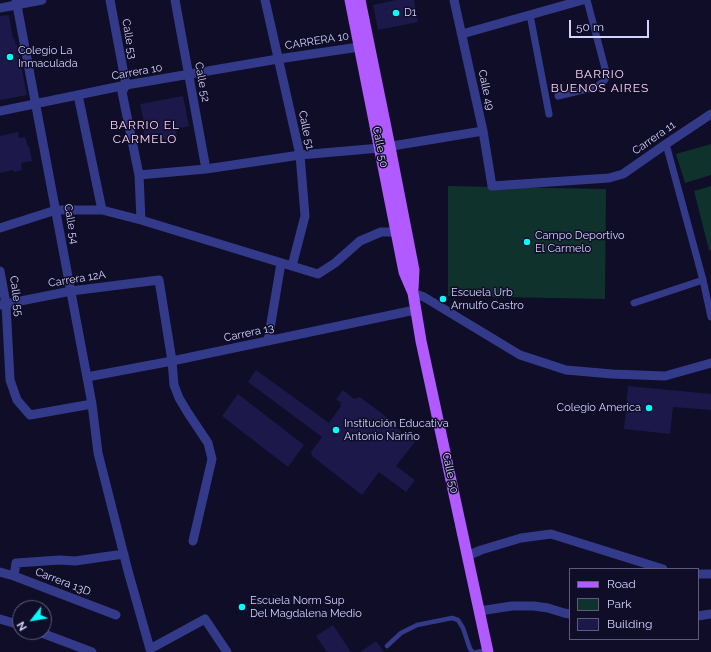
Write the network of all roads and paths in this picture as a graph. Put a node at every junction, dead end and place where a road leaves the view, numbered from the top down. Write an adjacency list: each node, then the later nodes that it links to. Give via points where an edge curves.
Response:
1 (42, 0): 10 (street)
2 (110, 0): 17 (street, Calle 53)
3 (175, 0): 16 (street, Calle 52)
4 (265, 0): 15 (street, Calle 51)
5 (350, 0): 14 (main road, Calle 50)
6 (360, 0): 26 (main road, Calle 50)
7 (454, 0): 13 (street, Calle 49)
8 (583, 0): 12 (street)
9 (587, 0): 19 (street, via 607,76 596,87)
10 (17, 2): 11 (street); 20 (street, Calle 54)
11 (0, 8)
12 (530, 15): 13 (street); 22 (street)
13 (462, 34): 24 (street, Calle 49)
14 (359, 47): 15 (street, CARRERA 10); 26 (main road, Calle 50)
15 (278, 59): 16 (street, Carrera 10); 27 (street, Calle 51)
16 (188, 75): 17 (street, Carrera 10); 28 (street, Calle 52)
17 (126, 85): 18 (street, Carrera 10); 29 (street, Calle 53, via 122,92)
18 (78, 95): 20 (street, Carrera 10); 32 (street)
19 (558, 96)
20 (36, 104): 21 (street, Carrera 10); 31 (street, Calle 54)
21 (0, 110)
22 (549, 114)
23 (711, 114): 25 (street, Carrera 11)
24 (483, 131): 26 (street); 30 (street, Calle 49)
25 (666, 144): 30 (street, Carrera 11, via 623,174 609,178); 39 (street)
26 (385, 148): 27 (street); 35 (main road, Calle 50); 41 (main road, Calle 50, via 414,270)
27 (300, 155): 28 (street); 37 (street, Calle 51, via 305,216)
28 (206, 169): 29 (street)
29 (139, 175): 33 (street, Calle 53)
30 (492, 186)
31 (56, 210): 32 (street); 34 (street); 40 (street, Calle 54)
32 (102, 210): 33 (street)
33 (141, 220): 36 (street)
34 (0, 228)
35 (396, 232): 37 (street, via 381,232 360,240 335,264 318,274); 41 (main road, Calle 50, via 404,272)
36 (281, 263): 37 (street); 46 (street)
37 (292, 266)
38 (0, 271): 43 (street, Calle 55)
39 (704, 280): 42 (street); 45 (street)
40 (70, 291): 43 (street, Carrera 12A); 47 (street, Carrera 12A, via 159,280); 49 (street, Calle 54)
41 (412, 293): 44 (main road, Calle 50); 48 (street, via 424,297 520,355 566,370 665,376)
42 (634, 303)
43 (3, 305): 50 (street, Calle 55, via 10,380 17,400 30,415)
44 (415, 310): 46 (street, Carrera 13); 53 (main road, Calle 50)
45 (711, 317)
46 (268, 341): 47 (street, Carrera 13)
47 (172, 361): 49 (street, Carrera 13); 51 (street, via 174,385 188,413 208,443 212,459)
48 (711, 363)
49 (87, 377): 50 (street, Calle 54)
50 (92, 404): 52 (street, Calle 54, via 98,453)
51 (193, 541)
52 (124, 554): 58 (street, via 76,561 16,563); 68 (street, Calle 54)
53 (467, 556): 54 (street, via 521,538 551,534); 59 (main road, Calle 50)
54 (660, 568)
55 (0, 572): 58 (street, Carrera 13D)
56 (699, 574): 57 (street)
57 (711, 574)
58 (14, 576): 62 (street, Carrera 13D)
59 (479, 612): 60 (street, via 512,606 534,606); 69 (main road, Calle 50)
60 (569, 614)
61 (711, 614): 63 (street)
62 (116, 615)
63 (699, 616)
64 (0, 619): 65 (street)
65 (12, 623)
66 (52, 637): 70 (street)
67 (387, 646): 72 (lane, via 401,633 417,625 452,618 458,620 463,628)
68 (146, 650): 71 (street, via 205,620)
69 (484, 651)
70 (92, 652)
71 (226, 652)
72 (473, 652)

